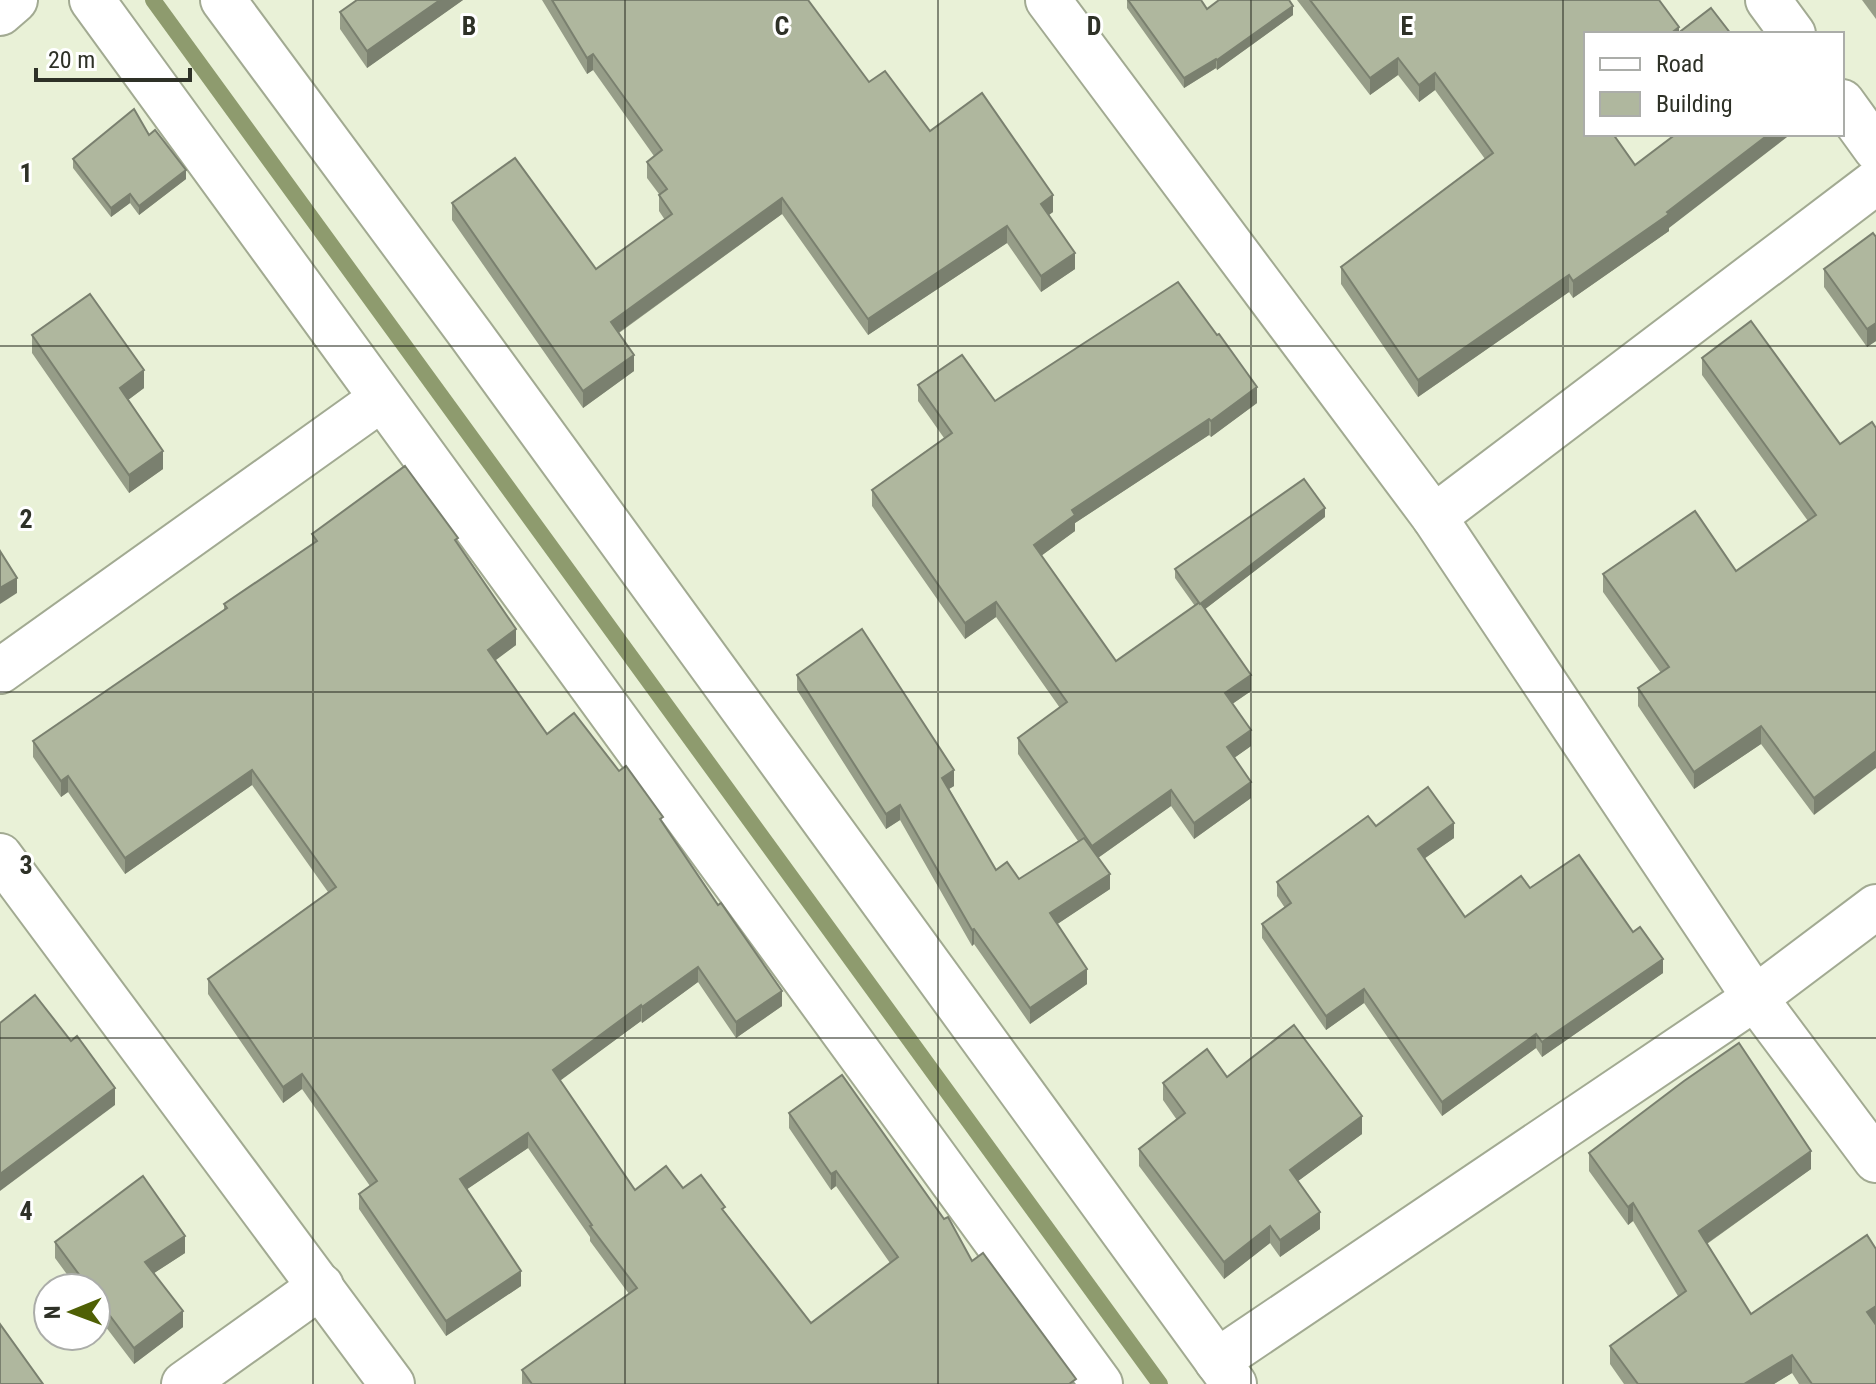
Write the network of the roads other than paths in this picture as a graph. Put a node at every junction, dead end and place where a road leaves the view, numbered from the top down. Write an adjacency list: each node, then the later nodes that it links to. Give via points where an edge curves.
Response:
1 (15, 0): 6 (street)
2 (92, 0): 11 (street)
3 (223, 0): 19 (street)
4 (1048, 0): 12 (street)
5 (1768, 0): 7 (street)
6 (0, 13)
7 (1792, 32)
8 (1844, 105): 9 (street)
9 (1876, 149)
10 (1876, 182): 12 (street)
11 (381, 399): 13 (street); 22 (street)
12 (1434, 517): 16 (street)
13 (0, 671)
14 (0, 856): 18 (street)
15 (1876, 907): 16 (street)
16 (1755, 998): 17 (street); 19 (street)
17 (1876, 1160)
18 (321, 1286): 20 (street); 21 (street)
19 (1225, 1373)
20 (184, 1384)
21 (392, 1384)
22 (1100, 1384)

